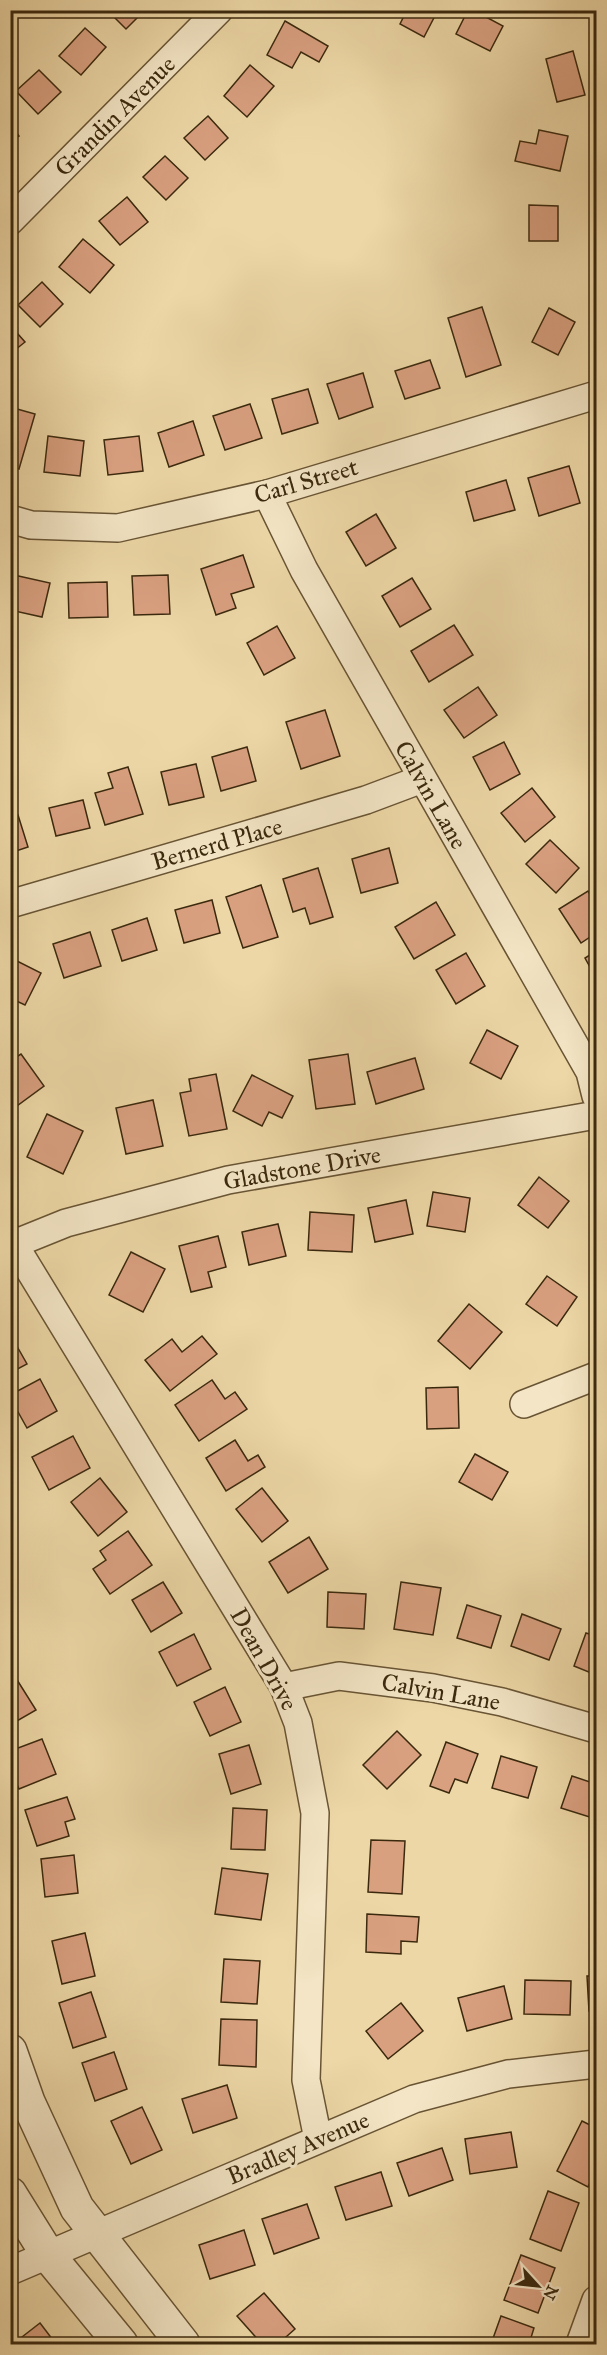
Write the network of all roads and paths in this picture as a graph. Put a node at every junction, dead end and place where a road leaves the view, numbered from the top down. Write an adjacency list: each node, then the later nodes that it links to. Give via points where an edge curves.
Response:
1 (219, 10): 2 (street, Grandin Avenue)
2 (10, 221)
3 (597, 395): 4 (street, Carl Street)
4 (267, 494): 5 (street, Carl Street, via 118,528 31,525); 6 (street, Calvin Lane, via 303,570)
5 (10, 519)
6 (422, 779): 7 (street, Bernerd Place, via 366,801); 8 (street, Calvin Lane, via 590,1072)
7 (10, 904)
8 (597, 1096)
9 (597, 1115): 10 (street, Gladstone Drive, via 228,1180)
10 (12, 1241): 13 (street, Dean Drive)
11 (597, 1376): 12 (street)
12 (524, 1404)
13 (284, 1688): 14 (street, Calvin Lane, via 339,1676 433,1688 502,1702); 17 (street, Dean Drive, via 298,1723 315,1813 306,2080)
14 (597, 1729)
15 (10, 2051): 19 (street, via 28,2102 77,2208)
16 (597, 2064): 17 (street, Bradley Avenue, via 508,2074 414,2098)
17 (318, 2139): 19 (street, Bradley Avenue)
18 (10, 2194): 20 (street)
19 (98, 2234): 20 (street, Bradley Avenue); 24 (street)
20 (48, 2255): 21 (street, Bradley Avenue); 23 (street)
21 (10, 2271)
22 (597, 2300): 25 (street)
23 (121, 2344)
24 (183, 2344)
25 (580, 2344)

